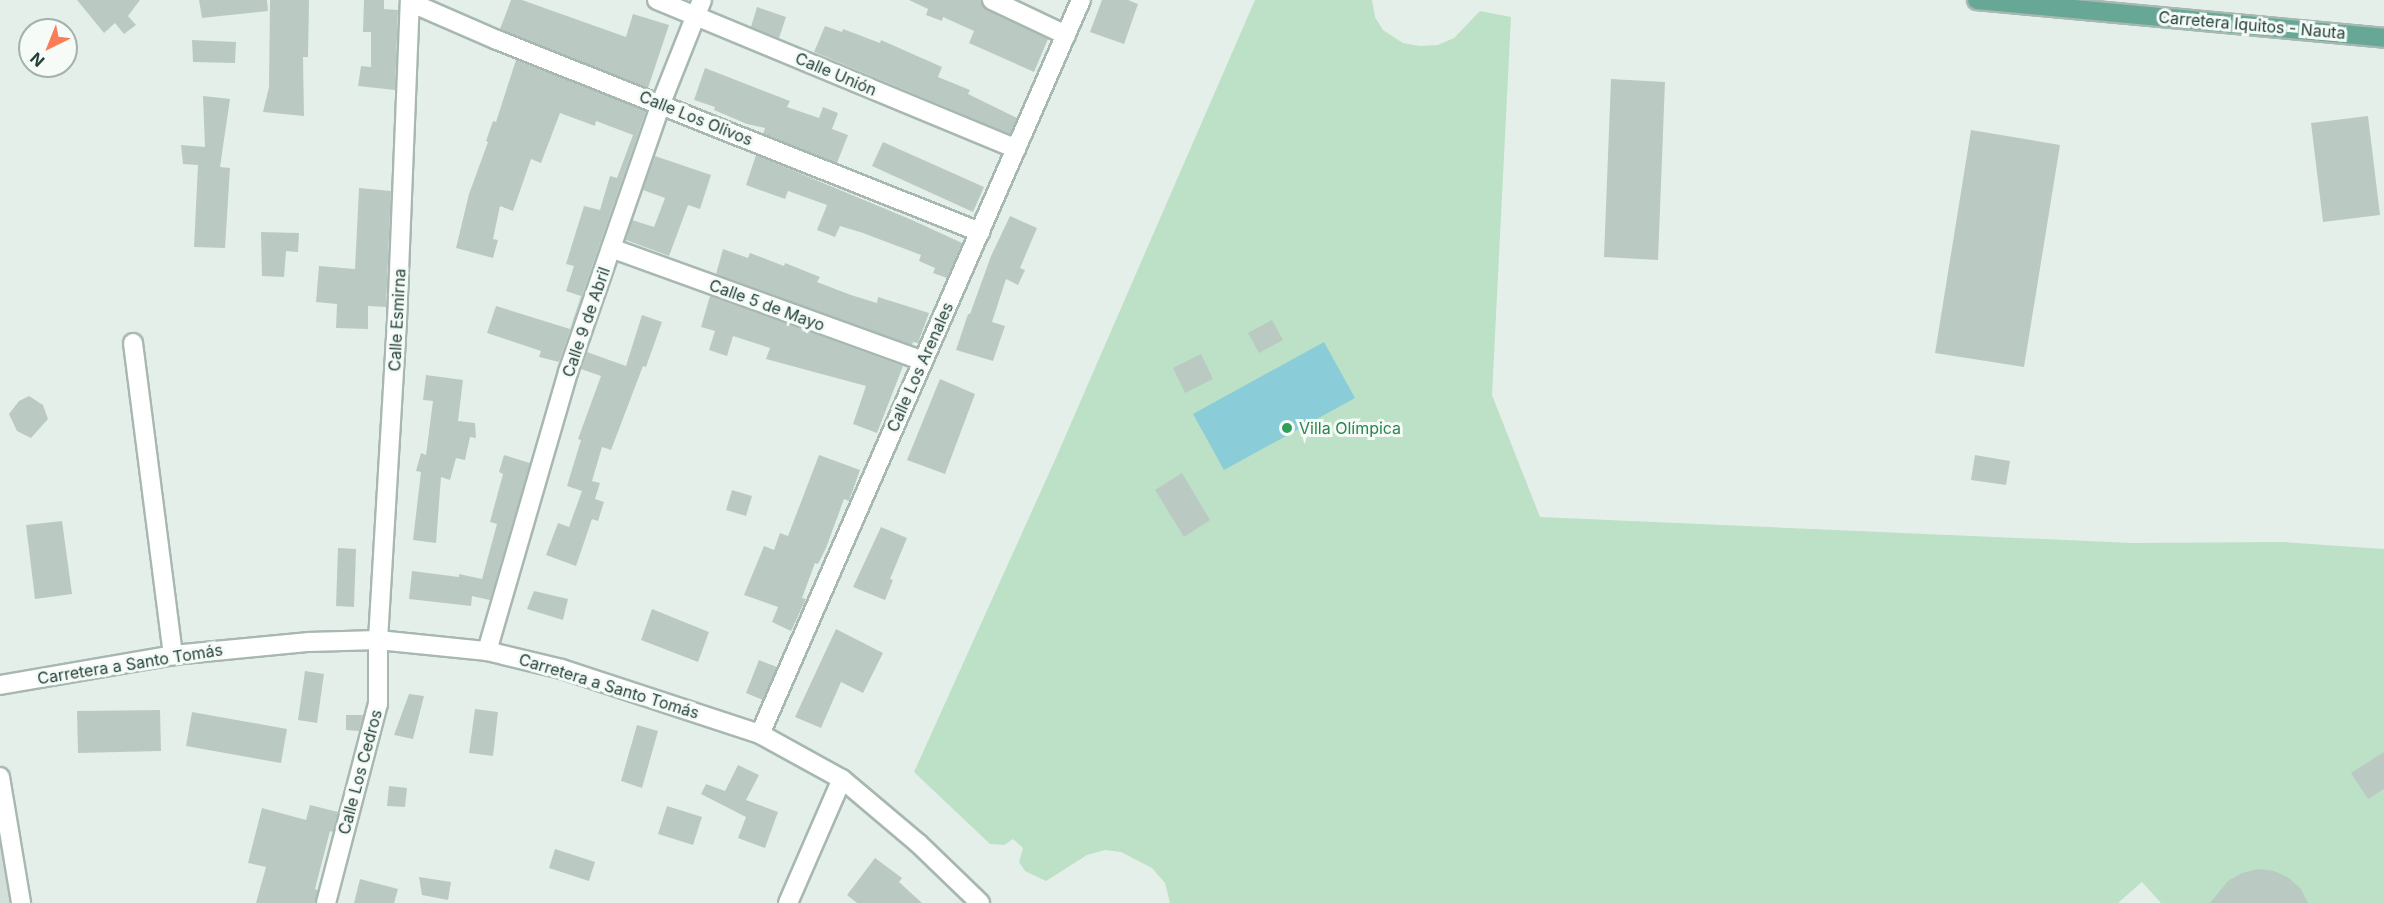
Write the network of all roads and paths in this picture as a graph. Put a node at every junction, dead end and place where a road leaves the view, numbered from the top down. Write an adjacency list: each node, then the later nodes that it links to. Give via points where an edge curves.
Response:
1 (657, 0): 6 (street, Calle Unión)
2 (992, 0): 7 (street)
3 (1081, 0): 7 (street, Calle Los Arenales)
4 (1977, 0): 8 (main road, Carretera Iquitos - Nauta)
5 (411, 2): 9 (street, Calle Los Olivos, via 497,40); 15 (street, Calle Esmirna, via 398,321)
6 (699, 8): 9 (street, Calle 9 de Abril); 10 (street, Calle Unión)
7 (1066, 35): 10 (street, Calle Los Arenales)
8 (2384, 38)
9 (661, 103): 11 (street, Calle Los Olivos); 12 (street, Calle 9 de Abril)
10 (1016, 148): 11 (street, Calle Los Arenales)
11 (980, 231): 14 (street, Calle Los Arenales)
12 (611, 248): 14 (street, Calle 5 de Mayo); 16 (street, Calle 9 de Abril, via 568,372)
13 (133, 343): 17 (street)
14 (923, 361): 19 (street, Calle Los Arenales)
15 (378, 640): 16 (street, Carretera a Santo Tomás); 17 (street, Carretera a Santo Tomás, via 309,642); 23 (street, Calle Los Cedros, via 378,704)
16 (487, 651): 19 (street, Carretera a Santo Tomás, via 562,669)
17 (173, 655): 18 (street, Carretera a Santo Tomás)
18 (0, 685)
19 (760, 734): 21 (street, Carretera a Santo Tomás)
20 (0, 777): 22 (street)
21 (842, 779): 24 (street); 25 (street, Carretera a Santo Tomás, via 919,844)
22 (21, 903)
23 (326, 903)
24 (788, 903)
25 (980, 903)

